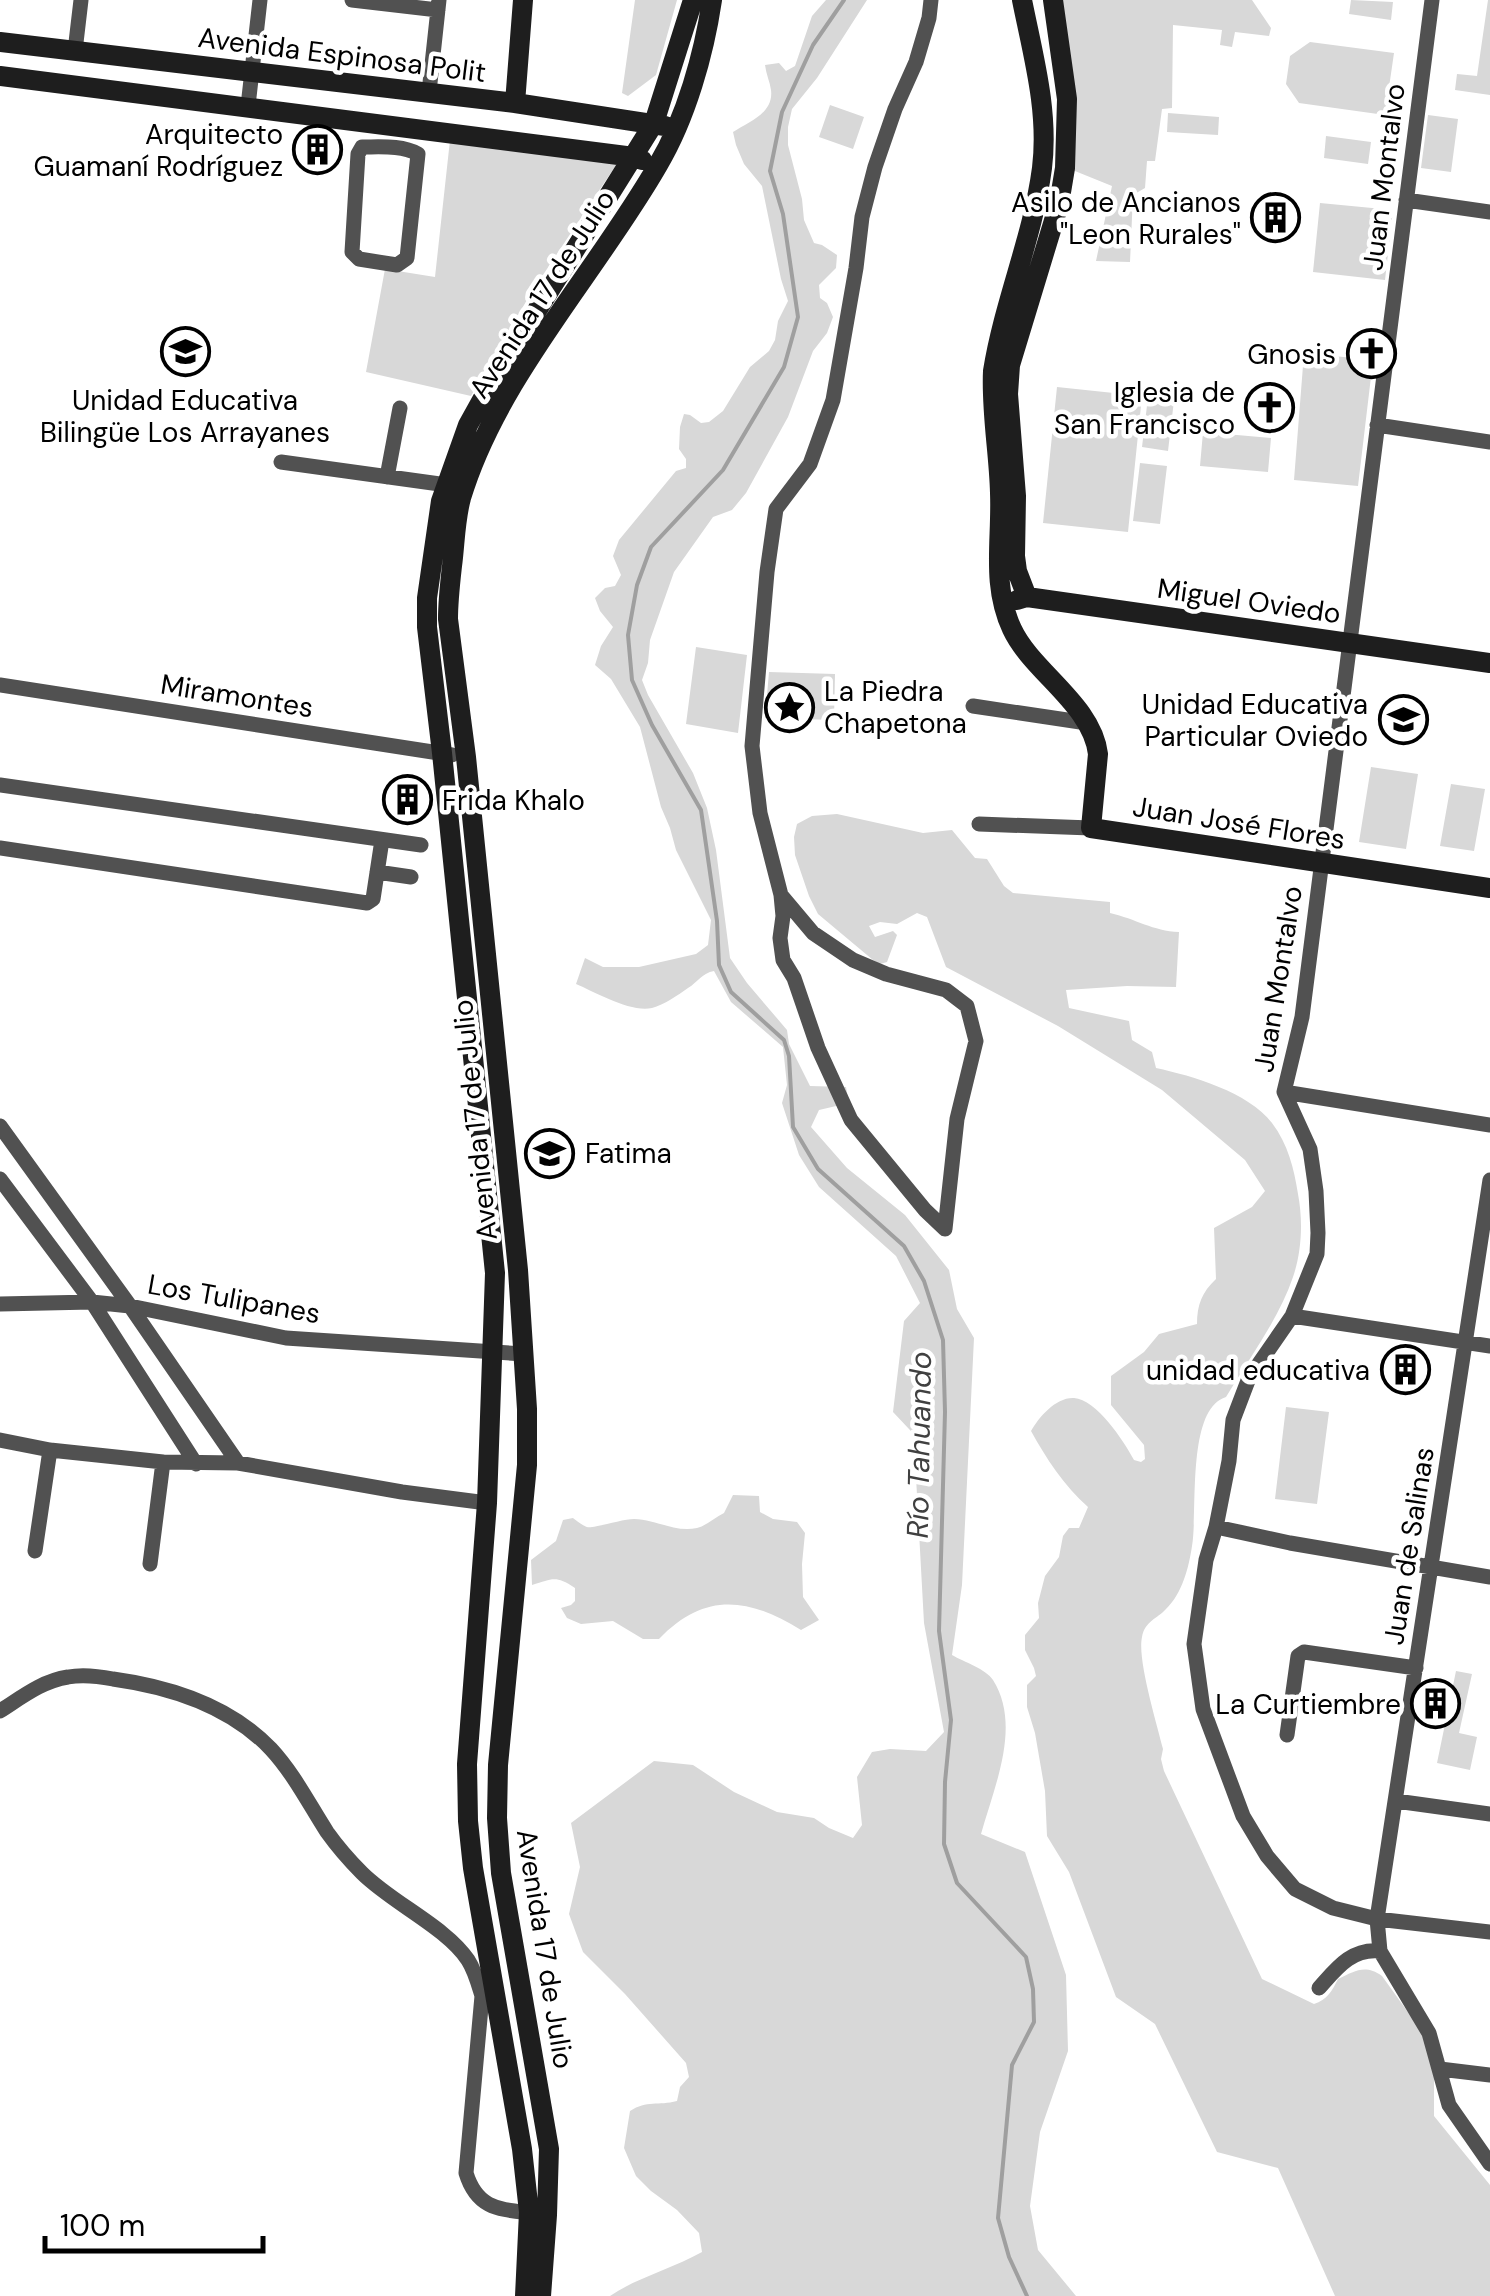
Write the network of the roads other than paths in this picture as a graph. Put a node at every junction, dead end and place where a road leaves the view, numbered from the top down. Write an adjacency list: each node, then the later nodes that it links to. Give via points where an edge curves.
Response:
1 (82, 0): 13 (street)
2 (260, 0): 14 (street)
3 (352, 0): 11 (street)
4 (523, 0): 17 (main road)
5 (693, 0): 19 (main road, Avenida 17 de Julio)
6 (712, 0): 21 (main road, Avenida 17 de Julio)
7 (930, 0): 52 (street, via 916,62 862,217 833,400 810,464 776,510 752,746 760,813)
8 (1022, 0): 34 (main road, via 1043,147 993,370)
9 (1053, 0): 33 (main road, via 1067,99 1065,168 1008,382 1015,556)
10 (1432, 0): 25 (street, Juan Montalvo)
11 (438, 5): 16 (street)
12 (0, 42): 13 (main road, Avenida Espinosa Polit)
13 (76, 51): 14 (main road, Avenida Espinosa Polit)
14 (252, 73): 16 (main road, Avenida Espinosa Polit); 18 (street)
15 (0, 76): 18 (main road)
16 (429, 92): 17 (main road, Avenida Espinosa Polit)
17 (515, 103): 19 (main road, Avenida Espinosa Polit)
18 (248, 106): 20 (main road)
19 (654, 123): 21 (main road, Avenida Espinosa Polit); 23 (main road, Avenida 17 de Julio)
20 (390, 124): 22 (street); 23 (main road)
21 (677, 128): 24 (main road, Avenida 17 de Julio)
22 (390, 147): 22 (street, via 362,147 358,154 351,246 360,258 398,265 407,258 419,158)
23 (634, 156): 24 (main road); 32 (main road, Avenida 17 de Julio, via 480,402)
24 (658, 166): 41 (main road, Avenida 17 de Julio, via 516,382 460,500 448,619)
25 (1406, 200): 26 (street); 28 (street, Juan Montalvo)
26 (1490, 212)
27 (400, 408): 31 (street)
28 (1378, 425): 29 (street); 35 (street, Juan Montalvo)
29 (1490, 442)
30 (281, 462): 31 (street)
31 (386, 477): 32 (street)
32 (447, 485): 40 (main road, Avenida 17 de Julio, via 427,612)
33 (1026, 597): 34 (main road, Miguel Oviedo); 35 (main road, Miguel Oviedo)
34 (1002, 604): 39 (main road, via 1014,634)
35 (1350, 642): 36 (main road, Miguel Oviedo); 48 (street, Juan Montalvo)
36 (1490, 663)
37 (0, 685): 40 (street, Miramontes)
38 (972, 706): 39 (street)
39 (1087, 722): 44 (main road, via 1098,754)
40 (442, 754): 41 (street, Miramontes); 64 (main road, Avenida 17 de Julio, via 495,1273)
41 (466, 757): 65 (main road, Avenida 17 de Julio)
42 (0, 785): 45 (street)
43 (979, 824): 44 (street, Juan José Flores)
44 (1091, 828): 48 (main road, Juan José Flores)
45 (382, 840): 46 (street); 49 (street)
46 (421, 846)
47 (0, 848): 49 (street, via 367,903)
48 (1322, 863): 51 (main road, Juan José Flores); 53 (street, Juan Montalvo, via 1302,1017)
49 (377, 872): 50 (street)
50 (411, 876)
51 (1490, 888)
52 (781, 894): 52 (street, via 813,933 853,960 946,990 967,1006 976,1040 957,1119 945,1230 851,1120 783,960)
53 (1284, 1092): 54 (street); 61 (street, Juan Montalvo, via 1310,1148 1318,1232)
54 (1490, 1125)
55 (0, 1126): 60 (street, Los Tulipanes)
56 (0, 1179): 58 (street)
57 (1490, 1180): 62 (street, Juan de Salinas)
58 (92, 1302): 59 (street); 60 (street); 69 (street)
59 (0, 1304)
60 (130, 1306): 64 (street, Los Tulipanes, via 286,1338); 70 (street)
61 (1292, 1316): 62 (street); 72 (street, Juan Montalvo, via 1249,1378 1233,1420)
62 (1466, 1342): 63 (street); 75 (street, Juan de Salinas)
63 (1490, 1346)
64 (492, 1350): 65 (street, Los Tulipanes); 71 (main road, Avenida 17 de Julio)
65 (524, 1354): 89 (main road, Avenida 17 de Julio, via 527,1465 498,1818 501,1873 549,2149)
66 (0, 1440): 67 (street)
67 (50, 1450): 68 (street); 73 (street)
68 (163, 1462): 69 (street); 74 (street)
69 (196, 1464): 70 (street)
70 (238, 1464): 71 (street)
71 (488, 1502): 89 (main road, Avenida 17 de Julio, via 468,1820)
72 (1216, 1527): 75 (street); 82 (street, Juan Montalvo, via 1194,1644 1203,1709 1230,1785 1259,1842 1295,1889)
73 (35, 1551)
74 (150, 1564)
75 (1432, 1567): 76 (street); 77 (street, Juan de Salinas)
76 (1490, 1576)
77 (1416, 1668): 79 (street, via 1304,1652 1298,1656); 80 (street, Juan de Salinas)
78 (0, 1711): 89 (street, via 44,1683 94,1676 185,1695 252,1731 353,1864 450,1941 476,1974 482,1996 466,2173 491,2207)
79 (1288, 1735)
80 (1396, 1800): 81 (street); 82 (street, Juan de Salinas)
81 (1490, 1814)
82 (1376, 1919): 83 (street, Juan Montalvo); 84 (street, Juan de Salinas)
83 (1490, 1932)
84 (1380, 1952): 85 (street, via 1347,1958); 86 (street, via 1429,2032)
85 (1318, 1988)
86 (1440, 2069): 87 (street); 88 (street, via 1450,2106)
87 (1490, 2075)
88 (1490, 2164)
89 (538, 2214): 90 (main road, Avenida 17 de Julio); 91 (main road, Avenida 17 de Julio)
90 (525, 2296)
91 (541, 2296)

